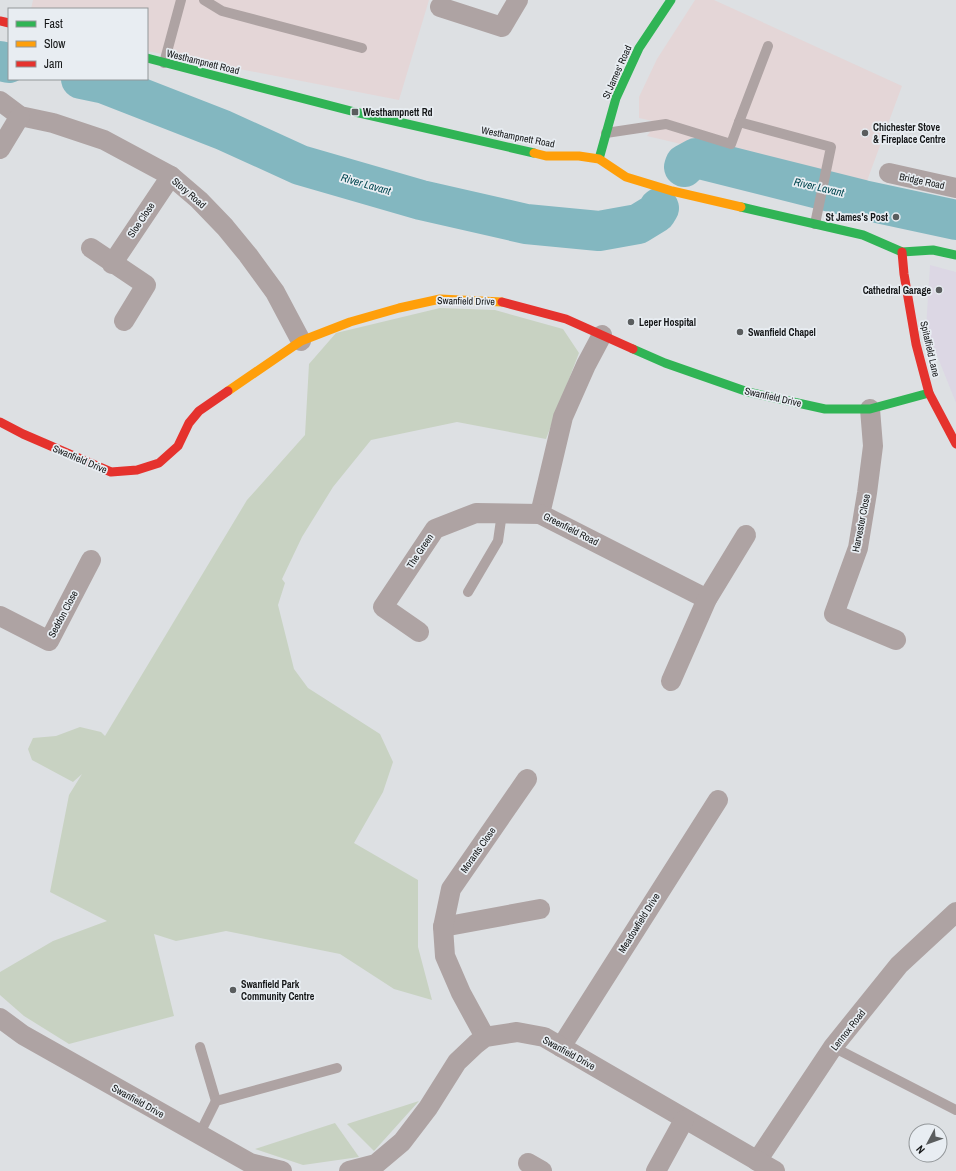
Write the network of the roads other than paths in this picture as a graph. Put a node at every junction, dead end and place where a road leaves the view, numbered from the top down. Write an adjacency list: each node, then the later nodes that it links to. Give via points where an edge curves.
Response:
1 (181, 0): 9 (lane)
2 (204, 0): 7 (lane, via 222,11)
3 (518, 0): 5 (street, via 502,27)
4 (671, 0): 13 (street, St James' Road, via 639,48 616,98)
5 (440, 7)
6 (768, 46): 12 (lane)
7 (362, 48)
8 (148, 58): 9 (street, Westhampnett Road)
9 (164, 63): 15 (street, Westhampnett Road, via 355,112 546,156)
10 (0, 101): 11 (street)
11 (20, 116): 14 (street); 17 (street, Story Road, via 53,123 104,140)
12 (739, 122): 13 (lane, via 731,144 666,124); 19 (lane, via 831,147)
13 (606, 134): 15 (street, St James' Road)
14 (0, 149)
15 (599, 159): 19 (street, Westhampnett Road, via 626,177 672,191)
16 (889, 173): 18 (street, Bridge Road)
17 (171, 176): 23 (street, Sloe Close); 26 (street, Story Road, via 226,227 275,292)
18 (956, 188)
19 (815, 224): 21 (street, Westhampnett Road, via 862,235)
20 (91, 248): 23 (street)
21 (902, 252): 22 (street, via 933,250); 27 (street, Spitalfield Lane, via 916,344)
22 (956, 255)
23 (112, 264): 24 (street, via 146,285)
24 (124, 320)
25 (602, 335): 26 (street, Swanfield Drive, via 566,319 502,302 440,298 350,322); 28 (street, Swanfield Drive, via 665,363 748,392 825,409); 32 (street, Greenfield Road, via 563,416)
26 (302, 342): 29 (street, Swanfield Drive, via 199,411 189,423 178,446 159,463 137,470 111,472)
27 (929, 392): 28 (street, Swanfield Drive); 30 (street, Spitalfield Lane)
28 (870, 409): 39 (street, Harvester Close, via 873,446 858,548 834,614)
29 (0, 422)
30 (956, 444)
31 (502, 514): 32 (street, The Green); 35 (lane, via 498,541); 38 (street, The Green, via 476,513 435,529 383,607)
32 (540, 514): 36 (street, Greenfield Road)
33 (746, 535): 36 (street)
34 (91, 560): 37 (street, Seddon Close, via 49,641)
35 (468, 592)
36 (707, 599): 40 (street)
37 (0, 616)
38 (420, 632)
39 (896, 640)
40 (671, 681)
41 (527, 779): 45 (street, Morants Close, via 451,889)
42 (718, 800): 49 (street, Meadowfield Drive)
43 (540, 909): 45 (street)
44 (956, 912): 50 (street, Lennox Road, via 899,965)
45 (443, 927): 47 (street, Morants Close, via 445,956 461,993)
46 (0, 1018): 55 (street, Swanfield Drive, via 23,1035)
47 (485, 1037): 49 (street, Swanfield Drive, via 517,1032 544,1037); 57 (street, via 457,1062 428,1108)
48 (200, 1047): 52 (lane)
49 (561, 1047): 54 (street, Swanfield Drive)
50 (833, 1047): 53 (lane); 56 (street, Lennox Road)
51 (337, 1068): 52 (lane)
52 (216, 1101): 55 (lane)
53 (956, 1110)
54 (684, 1120): 56 (street, Swanfield Drive); 60 (street)
55 (199, 1135): 58 (street, Swanfield Drive, via 250,1163)
56 (757, 1162): 61 (street, Swanfield Drive)
57 (378, 1168): 59 (street)
58 (282, 1171)
59 (349, 1171)
60 (656, 1171)
61 (775, 1171)

